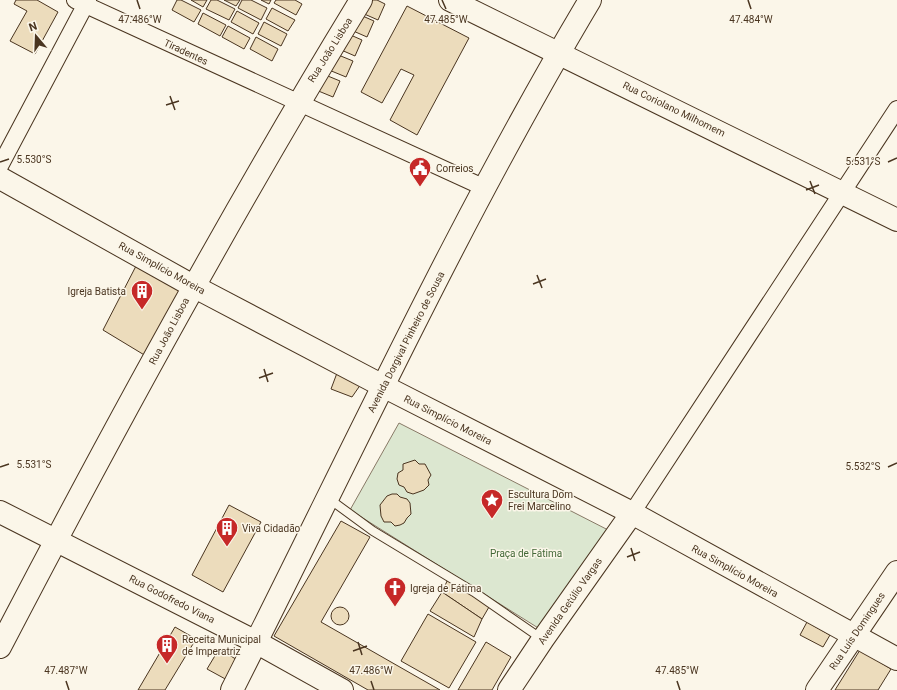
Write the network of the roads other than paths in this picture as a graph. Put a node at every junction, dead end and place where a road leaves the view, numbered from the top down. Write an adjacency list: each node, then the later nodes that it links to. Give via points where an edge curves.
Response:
1 (361, 0): 6 (main road, Rua João Lisboa)
2 (450, 0): 5 (main road, Rua Coriolano Milhomem)
3 (590, 0): 5 (main road, Avenida Dorgival Pinheiro de Sousa)
4 (83, 2): 6 (street, Tiradentes); 8 (street)
5 (558, 53): 10 (main road, Avenida Dorgival Pinheiro de Sousa); 11 (main road, Rua Coriolano Milhomem)
6 (298, 103): 10 (street, Tiradentes); 13 (main road, Rua João Lisboa)
7 (897, 109): 11 (street)
8 (0, 166)
9 (0, 178): 13 (main road, Rua Simplício Moreira)
10 (485, 188): 14 (main road, Avenida Dorgival Pinheiro de Sousa)
11 (843, 192): 12 (main road, Rua Coriolano Milhomem); 17 (street)
12 (897, 220)
13 (193, 286): 14 (main road, Rua Simplício Moreira); 18 (main road, Rua João Lisboa)
14 (383, 386): 15 (main road, Avenida Dorgival Pinheiro de Sousa); 17 (main road, Rua Simplício Moreira)
15 (328, 498): 21 (lane, via 373,531 474,592); 22 (main road, Avenida Dorgival Pinheiro de Sousa)
16 (0, 512): 18 (main road, Rua Godofredo Viana)
17 (632, 514): 20 (main road, Rua Simplício Moreira); 21 (main road, Avenida Getúlio Vargas)
18 (56, 539): 22 (main road, Rua Godofredo Viana); 23 (main road, Rua João Lisboa)
19 (897, 572): 20 (main road, Rua Luís Domingues)
20 (854, 637): 24 (main road, Rua Simplício Moreira); 28 (main road, Rua Luís Domingues)
21 (543, 639): 27 (main road, Avenida Getúlio Vargas)
22 (256, 642): 25 (main road, Avenida Dorgival Pinheiro de Sousa); 26 (main road, Rua Godofredo Viana)
23 (0, 647)
24 (897, 659)
25 (232, 690)
26 (342, 690)
27 (509, 690)
28 (817, 690)

